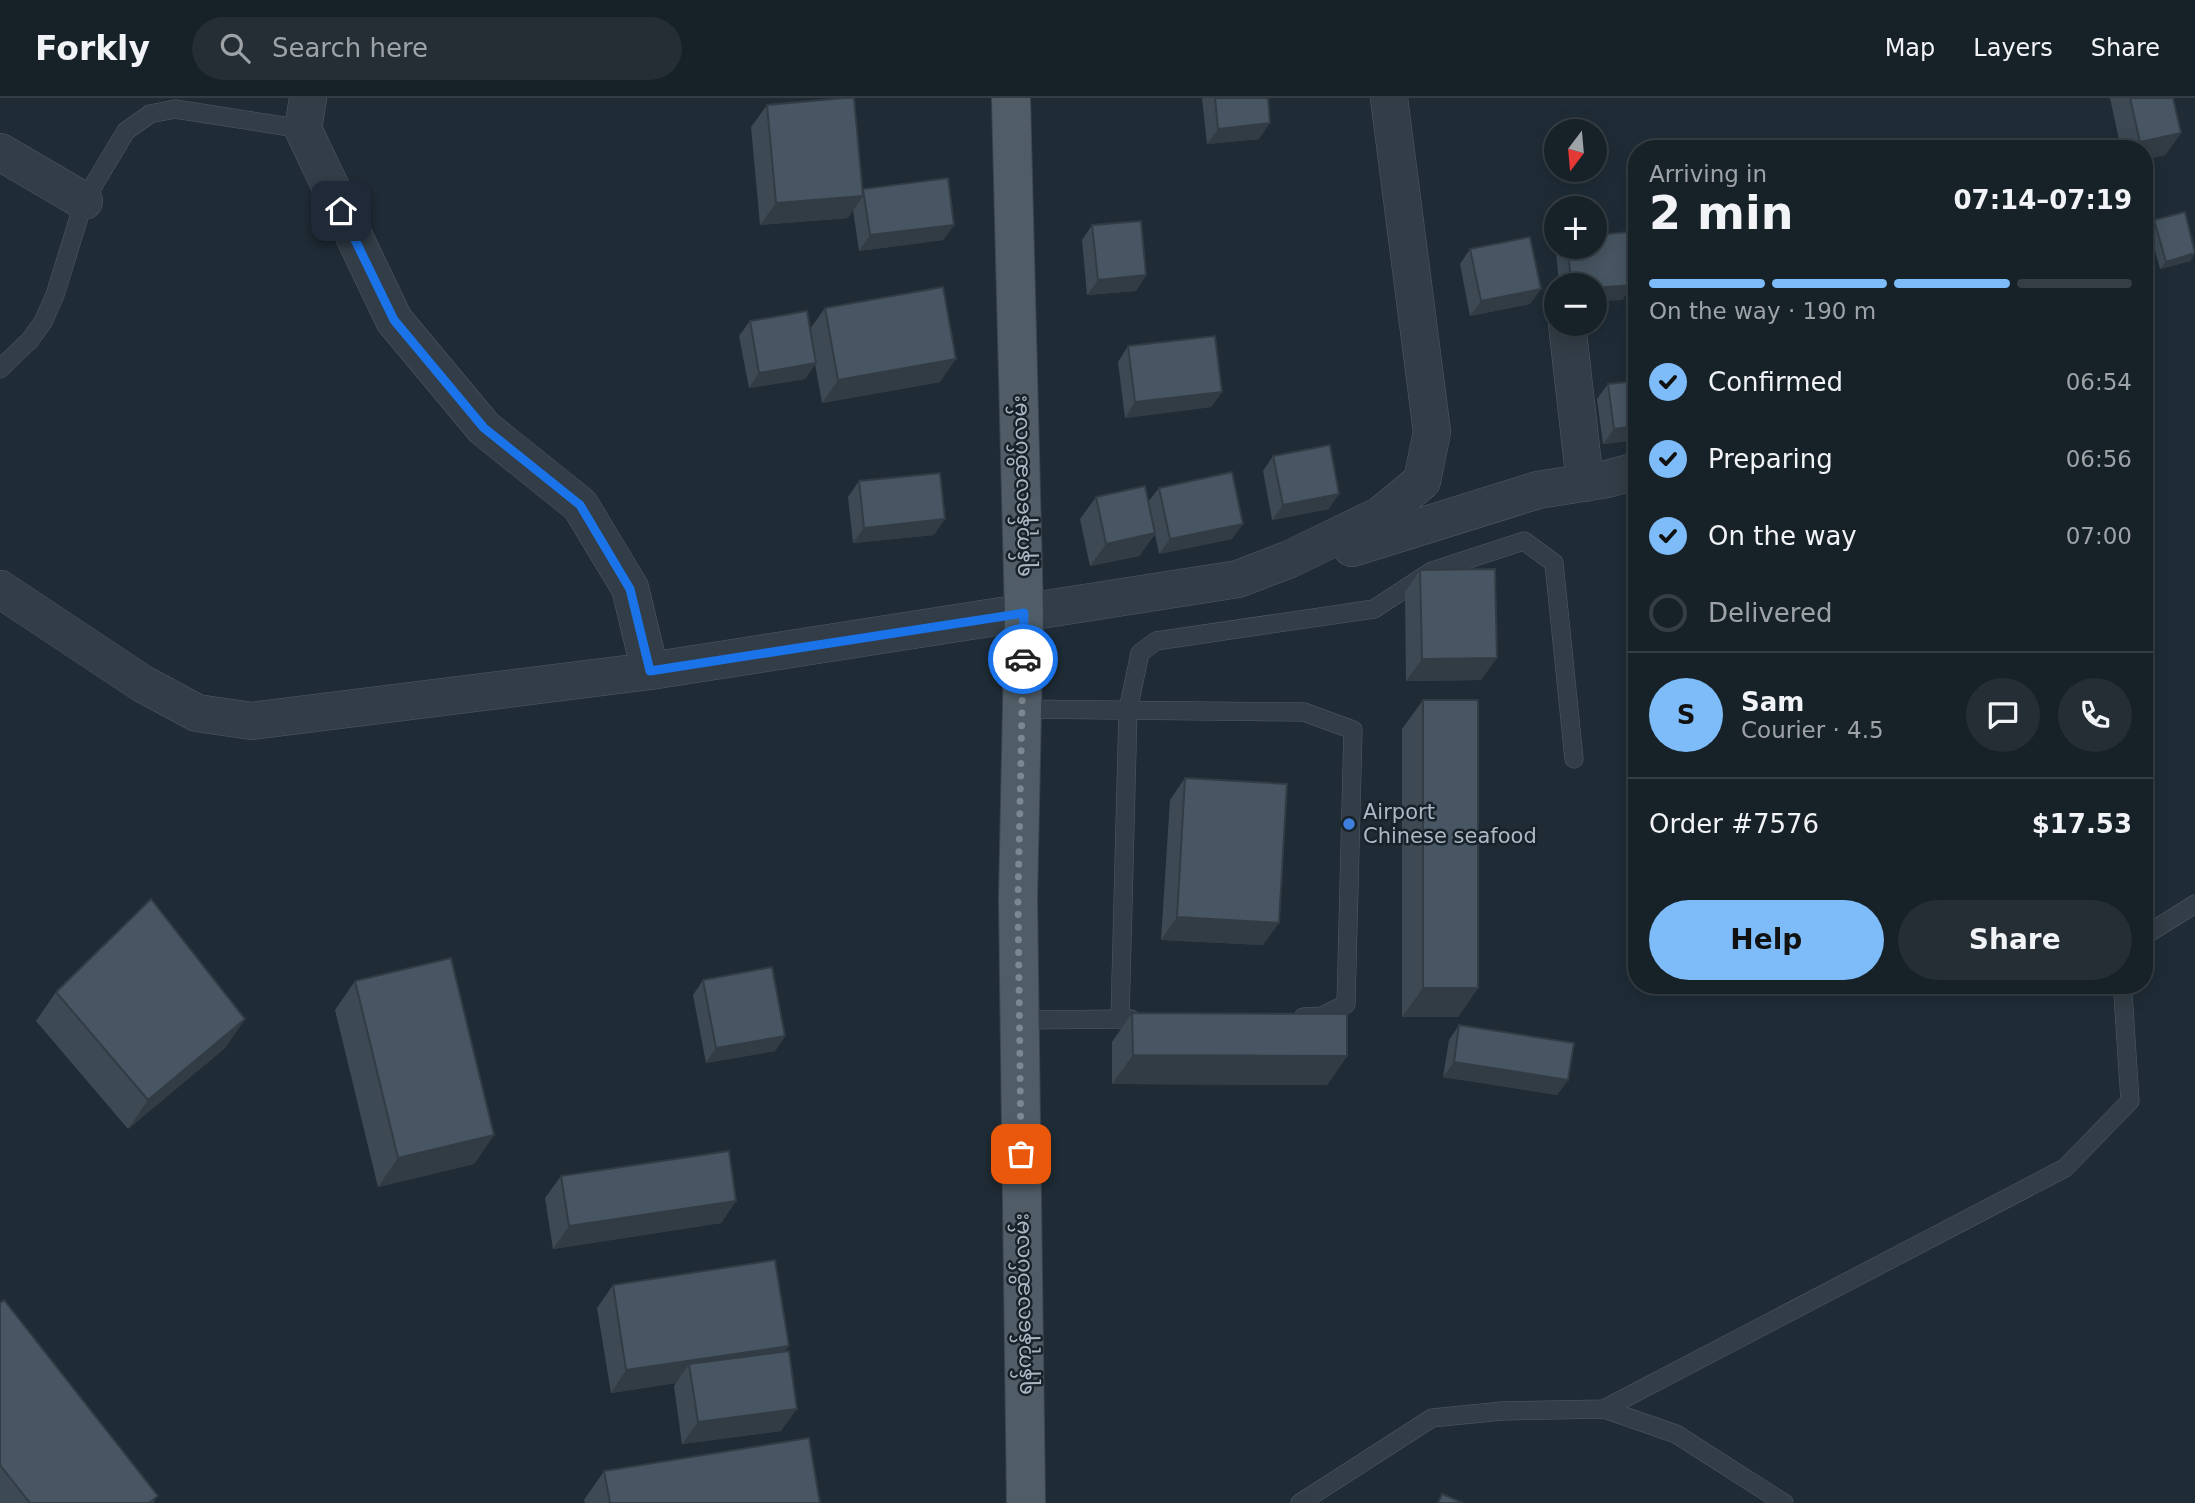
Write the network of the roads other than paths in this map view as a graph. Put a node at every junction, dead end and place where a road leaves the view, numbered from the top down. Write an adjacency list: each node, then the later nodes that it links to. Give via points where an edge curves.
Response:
1 (1011, 98): 12 (main road, ရန်ကုန်လေဆိပ်လမ်း)
2 (1390, 98): 10 (street, via 1432,432 1422,481 1381,515)
3 (306, 114): 5 (lane, via 175,108 150,114 126,131); 13 (street, via 394,320 484,428 580,505 630,589)
4 (0, 152): 5 (street)
5 (84, 201): 7 (lane, via 43,322)
6 (1568, 336): 9 (street)
7 (0, 369)
8 (1628, 473): 9 (street)
9 (1585, 483): 10 (street, via 1538,490 1315,561)
10 (1290, 559): 12 (street, via 1238,579)
11 (0, 589): 13 (street, via 143,684 197,713 252,720)
12 (1024, 613): 13 (street); 14 (main road, ရန်ကုန်လေဆိပ်လမ်း)
13 (650, 671)
14 (1021, 709): 15 (lane); 23 (main road, ရန်ကုန်လေဆိပ်လမ်း)
15 (1128, 710): 16 (lane, via 1140,653 1156,640 1374,609 1432,571 1524,541 1554,563); 20 (lane, via 1304,712 1353,730 1346,1004 1322,1016); 22 (lane)
16 (1574, 759)
17 (2195, 904): 18 (lane)
18 (2153, 930)
19 (2123, 994): 24 (lane, via 2130,1101 2065,1168)
20 (1282, 1017)
21 (1147, 1018): 22 (lane)
22 (1121, 1019): 23 (lane)
23 (1019, 1020): 25 (main road, ရန်ကုန်လေဆိပ်လမ်း)
24 (1604, 1409): 26 (lane, via 1432,1418); 27 (lane, via 1676,1434)
25 (1026, 1503)
26 (1300, 1503)
27 (1784, 1503)

